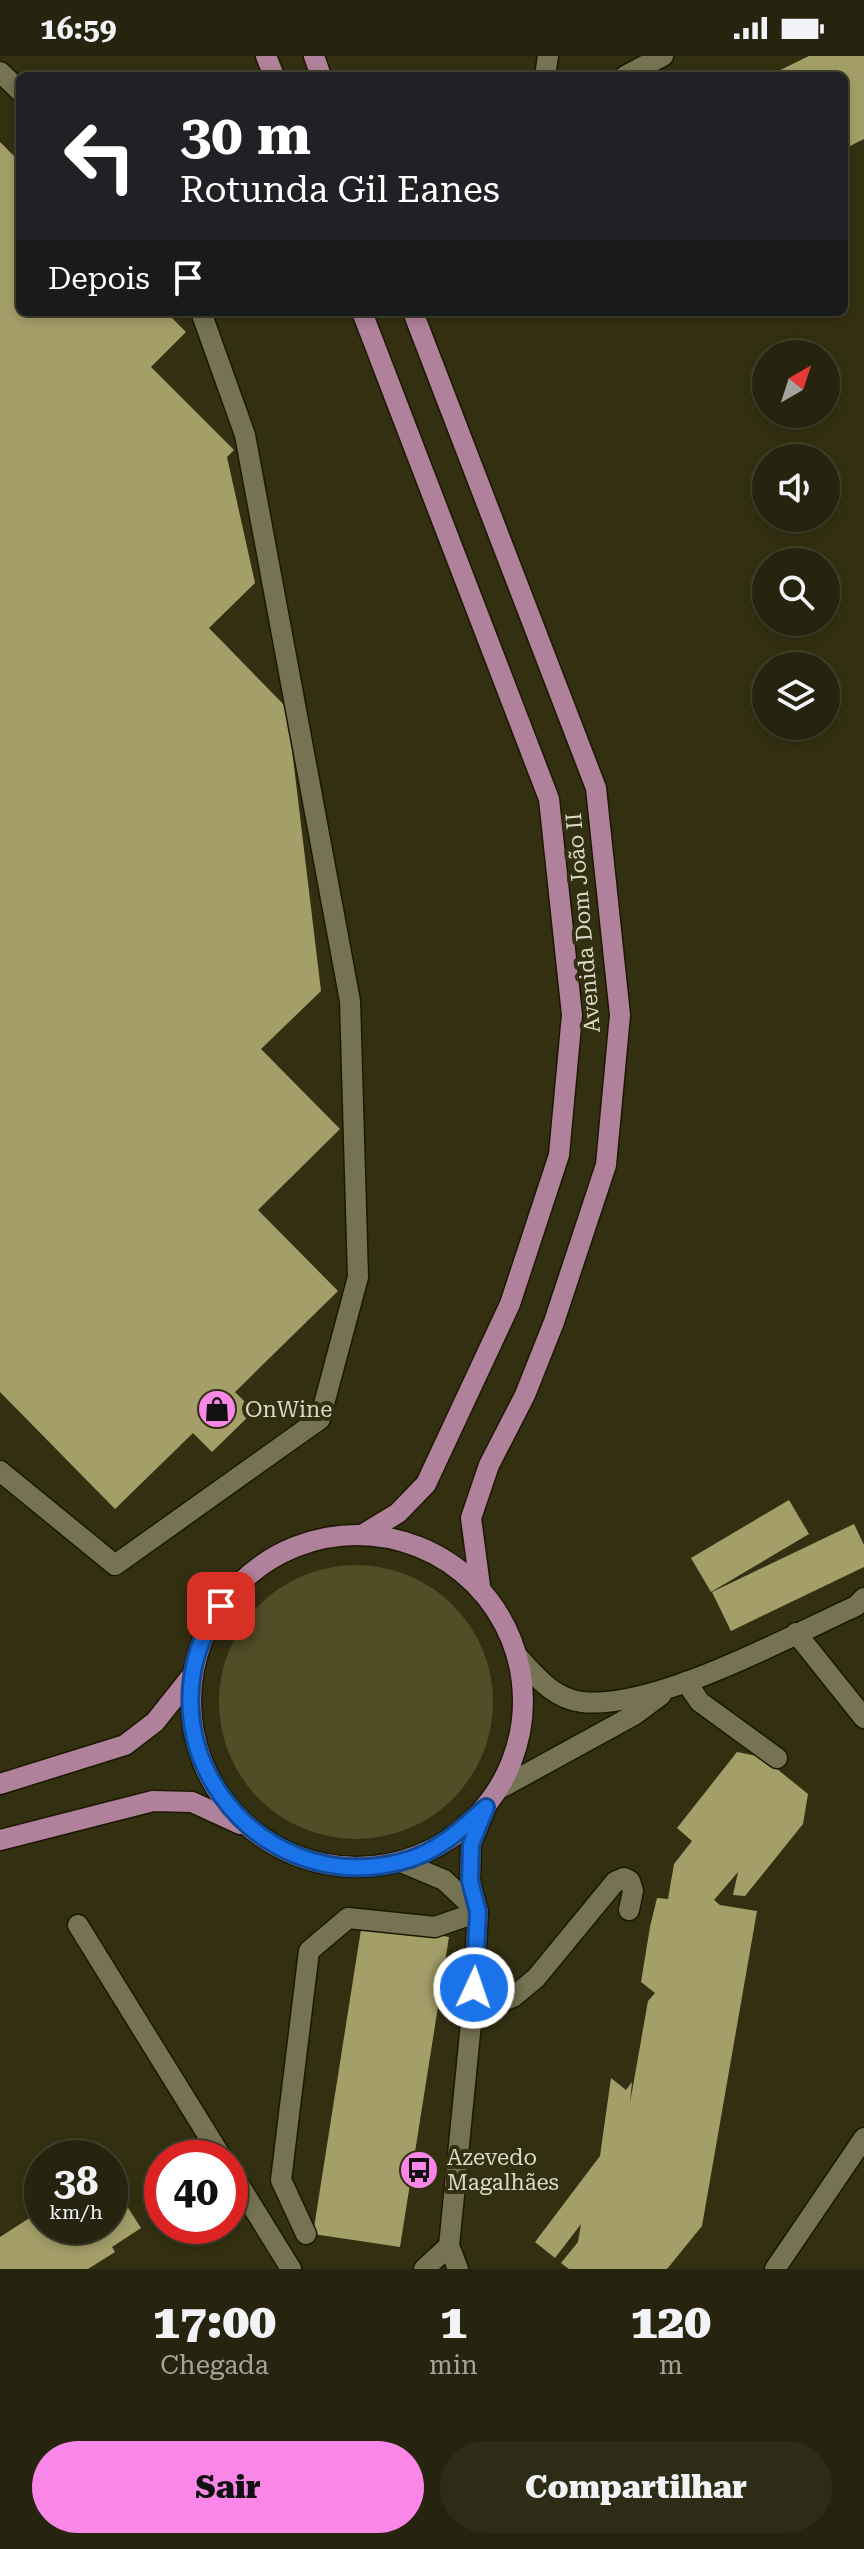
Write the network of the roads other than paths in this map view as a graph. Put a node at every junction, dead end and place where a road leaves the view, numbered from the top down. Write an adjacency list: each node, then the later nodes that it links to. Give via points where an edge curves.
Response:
1 (663, 56): 3 (street)
2 (0, 72): 4 (street)
3 (633, 72)
4 (16, 87)
5 (202, 316): 8 (street, via 245,435 350,1001 358,1277 320,1419 115,1565)
6 (364, 316): 9 (main road, Avenida Dom João II, via 549,799 572,1015 559,1155 510,1304 426,1484 398,1513)
7 (415, 316): 10 (main road, Avenida Dom João II, via 596,788 620,1015 606,1165 554,1322 489,1465 471,1518)
8 (0, 1471)
9 (362, 1535): 10 (main road, via 424,1548); 14 (main road, via 329,1535 279,1552 237,1584 206,1627)
10 (480, 1586): 13 (main road)
11 (864, 1598): 12 (street)
12 (796, 1633): 15 (street); 16 (street)
13 (519, 1658): 15 (street, via 550,1691 581,1702 621,1700); 19 (main road, via 524,1703 520,1733)
14 (190, 1678): 18 (main road, via 155,1722 125,1745); 21 (main road, via 190,1720 200,1760 220,1796)
15 (678, 1685): 17 (street); 19 (street)
16 (864, 1718)
17 (777, 1758)
18 (5, 1780)
19 (499, 1789): 20 (main road)
20 (486, 1807): 23 (main road, via 448,1841); 25 (street, via 471,1844 470,1881)
21 (248, 1827): 22 (main road, via 192,1802 153,1801); 23 (main road, via 294,1856 347,1867)
22 (0, 1840)
23 (401, 1862): 25 (street, via 444,1880)
24 (629, 1910): 27 (street, via 633,1891 624,1878 615,1882 536,1978 513,1997)
25 (478, 1912): 27 (street); 31 (street, via 435,1927 348,1918 309,1951 281,2180)
26 (78, 1925): 29 (street)
27 (472, 2013): 32 (street)
28 (864, 2138): 36 (street)
29 (211, 2140)
30 (248, 2199): 33 (street)
31 (306, 2234)
32 (449, 2246): 34 (street); 35 (street)
33 (291, 2269)
34 (424, 2269)
35 (458, 2269)
36 (775, 2269)

